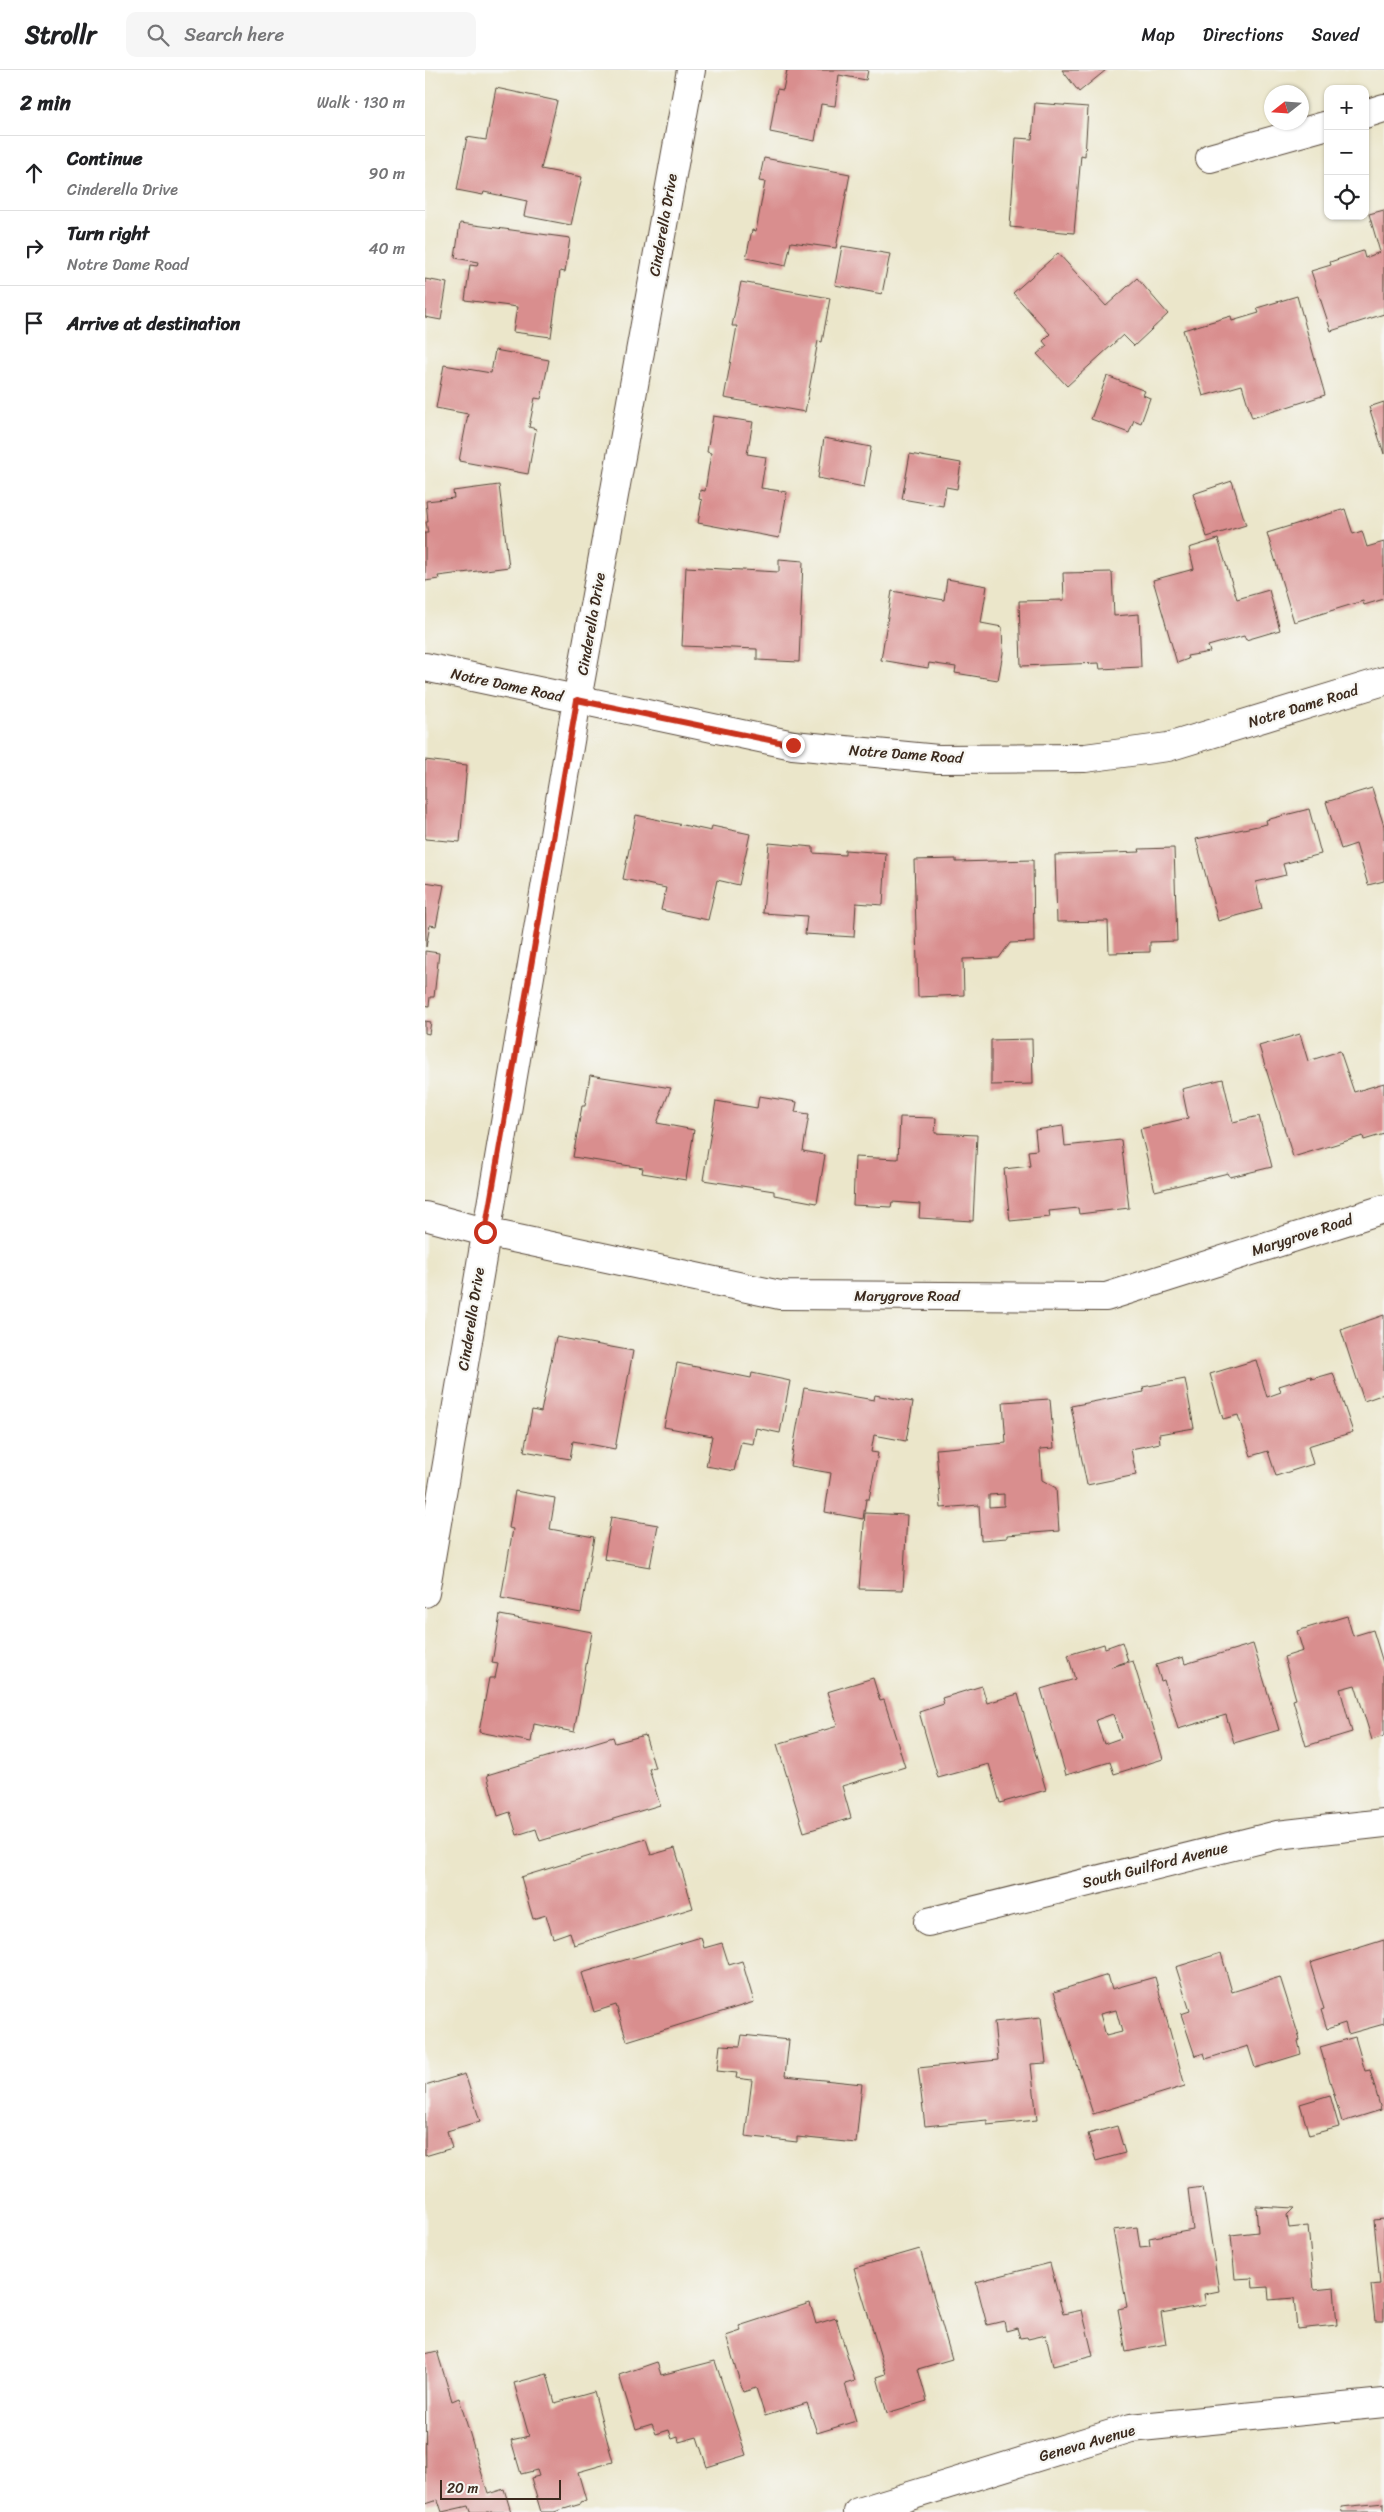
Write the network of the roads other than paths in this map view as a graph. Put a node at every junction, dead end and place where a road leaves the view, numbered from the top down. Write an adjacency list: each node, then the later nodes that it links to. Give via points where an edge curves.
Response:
1 (691, 70): 8 (street, Cinderella Drive)
2 (1384, 108): 3 (street)
3 (1369, 113)
4 (1324, 126): 5 (street)
5 (1210, 158)
6 (425, 667): 8 (street, Notre Dame Road)
7 (1384, 681): 8 (street, Notre Dame Road, via 1168,747 1085,758 938,759 793,745)
8 (577, 700): 11 (street, Cinderella Drive)
9 (1384, 1209): 11 (street, Marygrove Road, via 1106,1297 780,1295)
10 (425, 1216): 11 (street, Marygrove Road)
11 (485, 1232): 12 (street, Cinderella Drive)
12 (425, 1593)
13 (1384, 1823): 14 (street, South Guilford Avenue, via 1277,1834)
14 (928, 1922)
15 (1384, 2403): 16 (street, Geneva Avenue, via 1131,2428)
16 (858, 2512)

